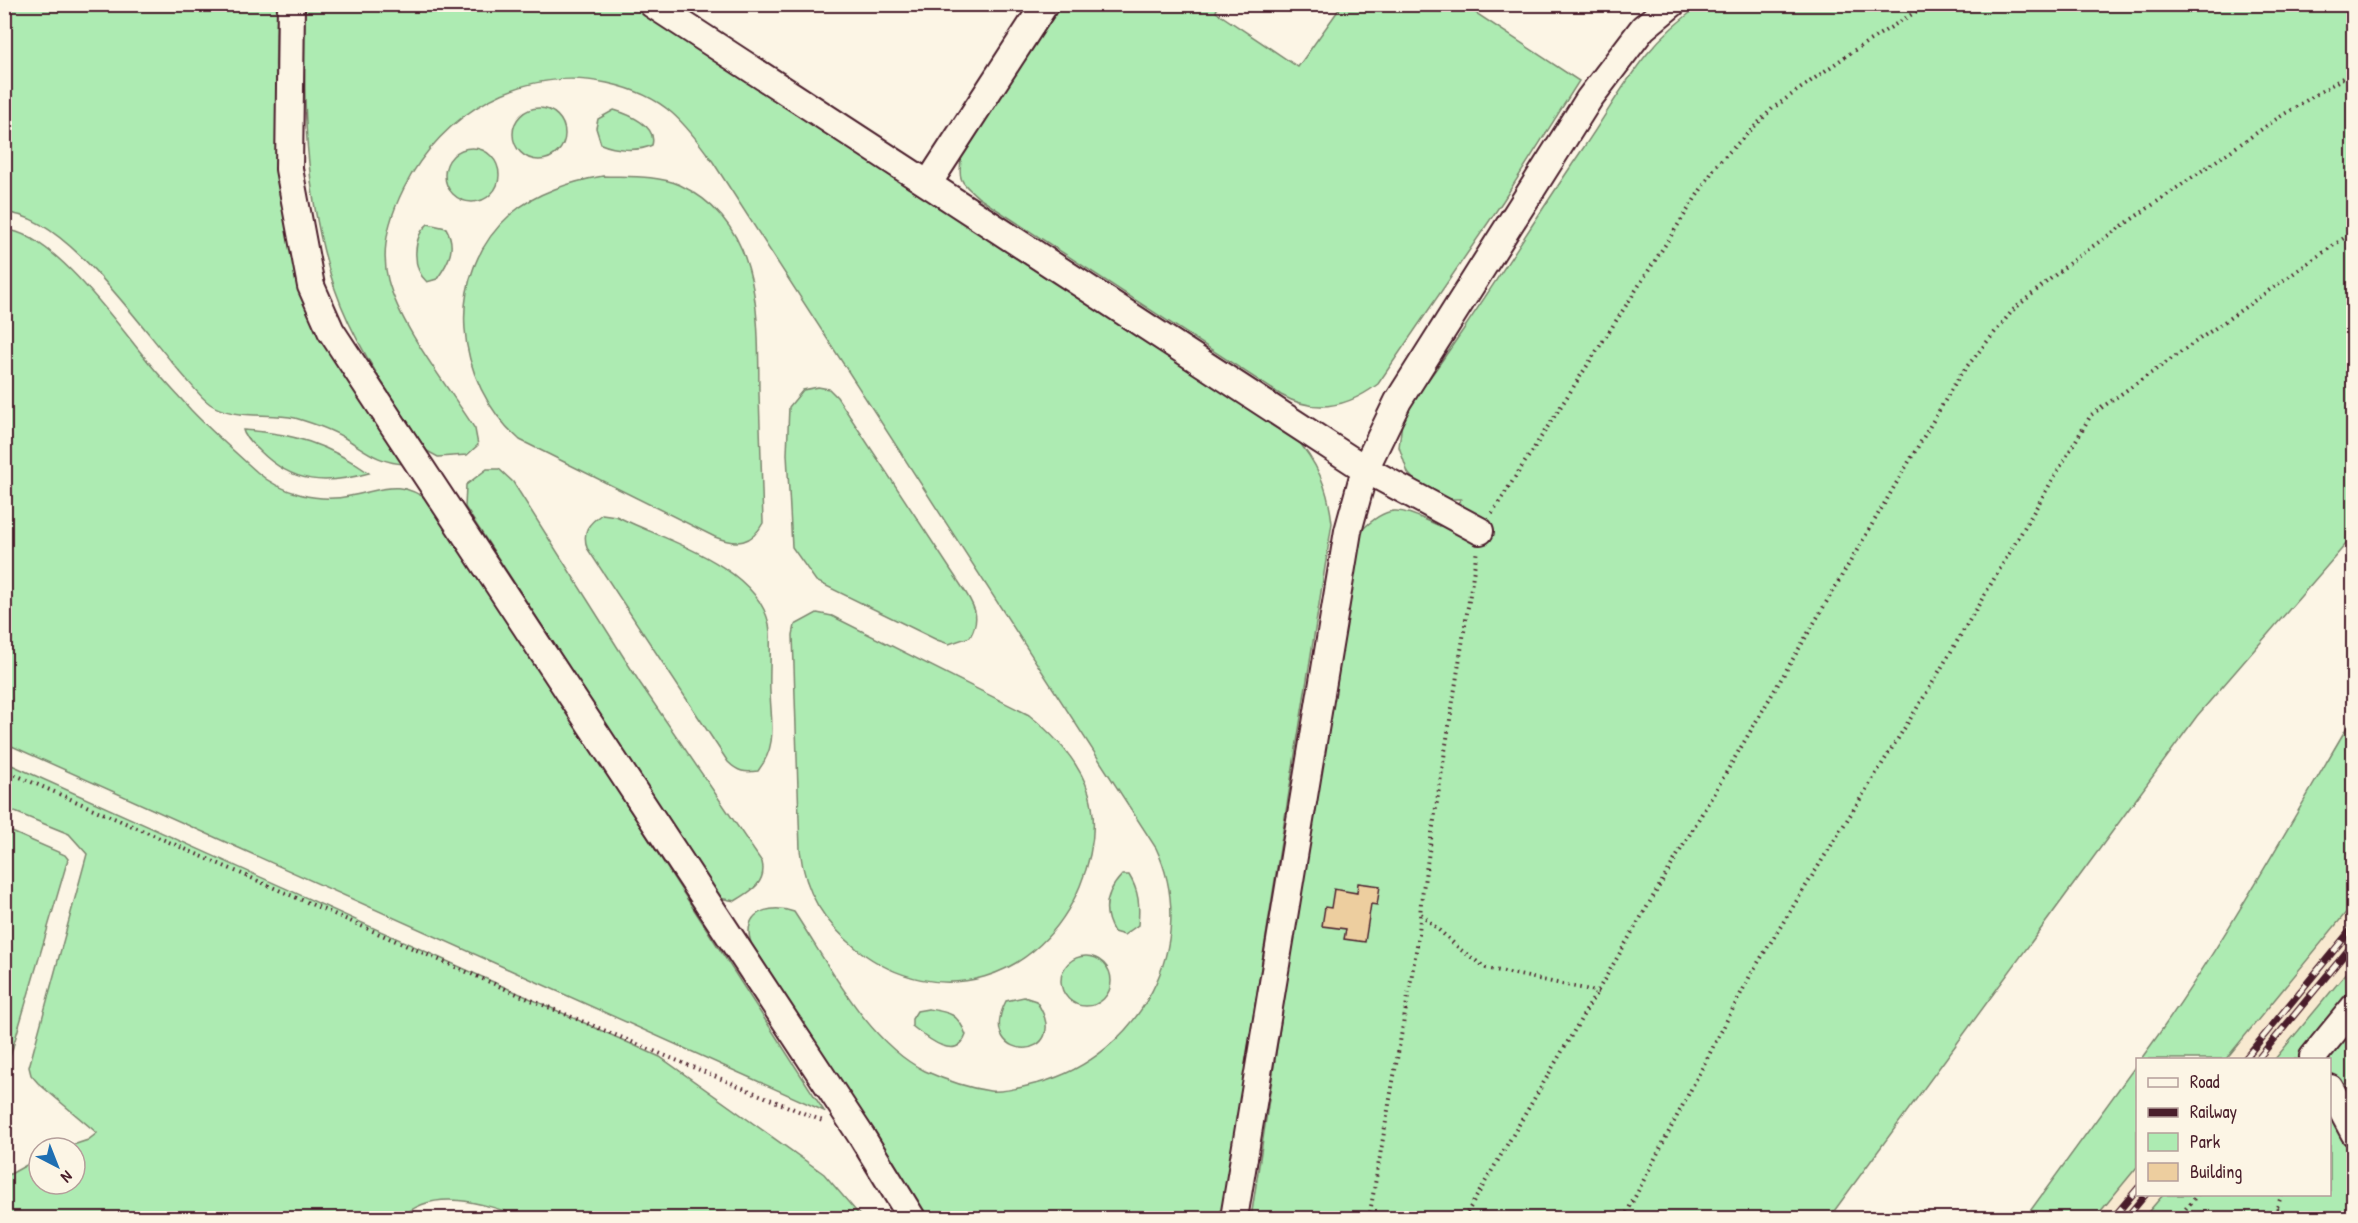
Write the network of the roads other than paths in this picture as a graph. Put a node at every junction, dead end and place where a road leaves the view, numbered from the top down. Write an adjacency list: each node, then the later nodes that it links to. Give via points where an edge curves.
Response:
1 (291, 4): 12 (street, via 290,169 311,286 331,332)
2 (652, 4): 5 (street)
3 (1046, 4): 5 (street)
4 (1672, 4): 6 (street, via 1643,28 1588,99 1398,401)
5 (928, 184): 6 (street)
6 (1365, 469): 7 (street); 13 (street, via 1347,531)
7 (1480, 531)
8 (2354, 1007): 9 (street)
9 (2314, 1058)
10 (2331, 1090): 11 (street)
11 (2354, 1133)
12 (912, 1218)
13 (1234, 1218)

